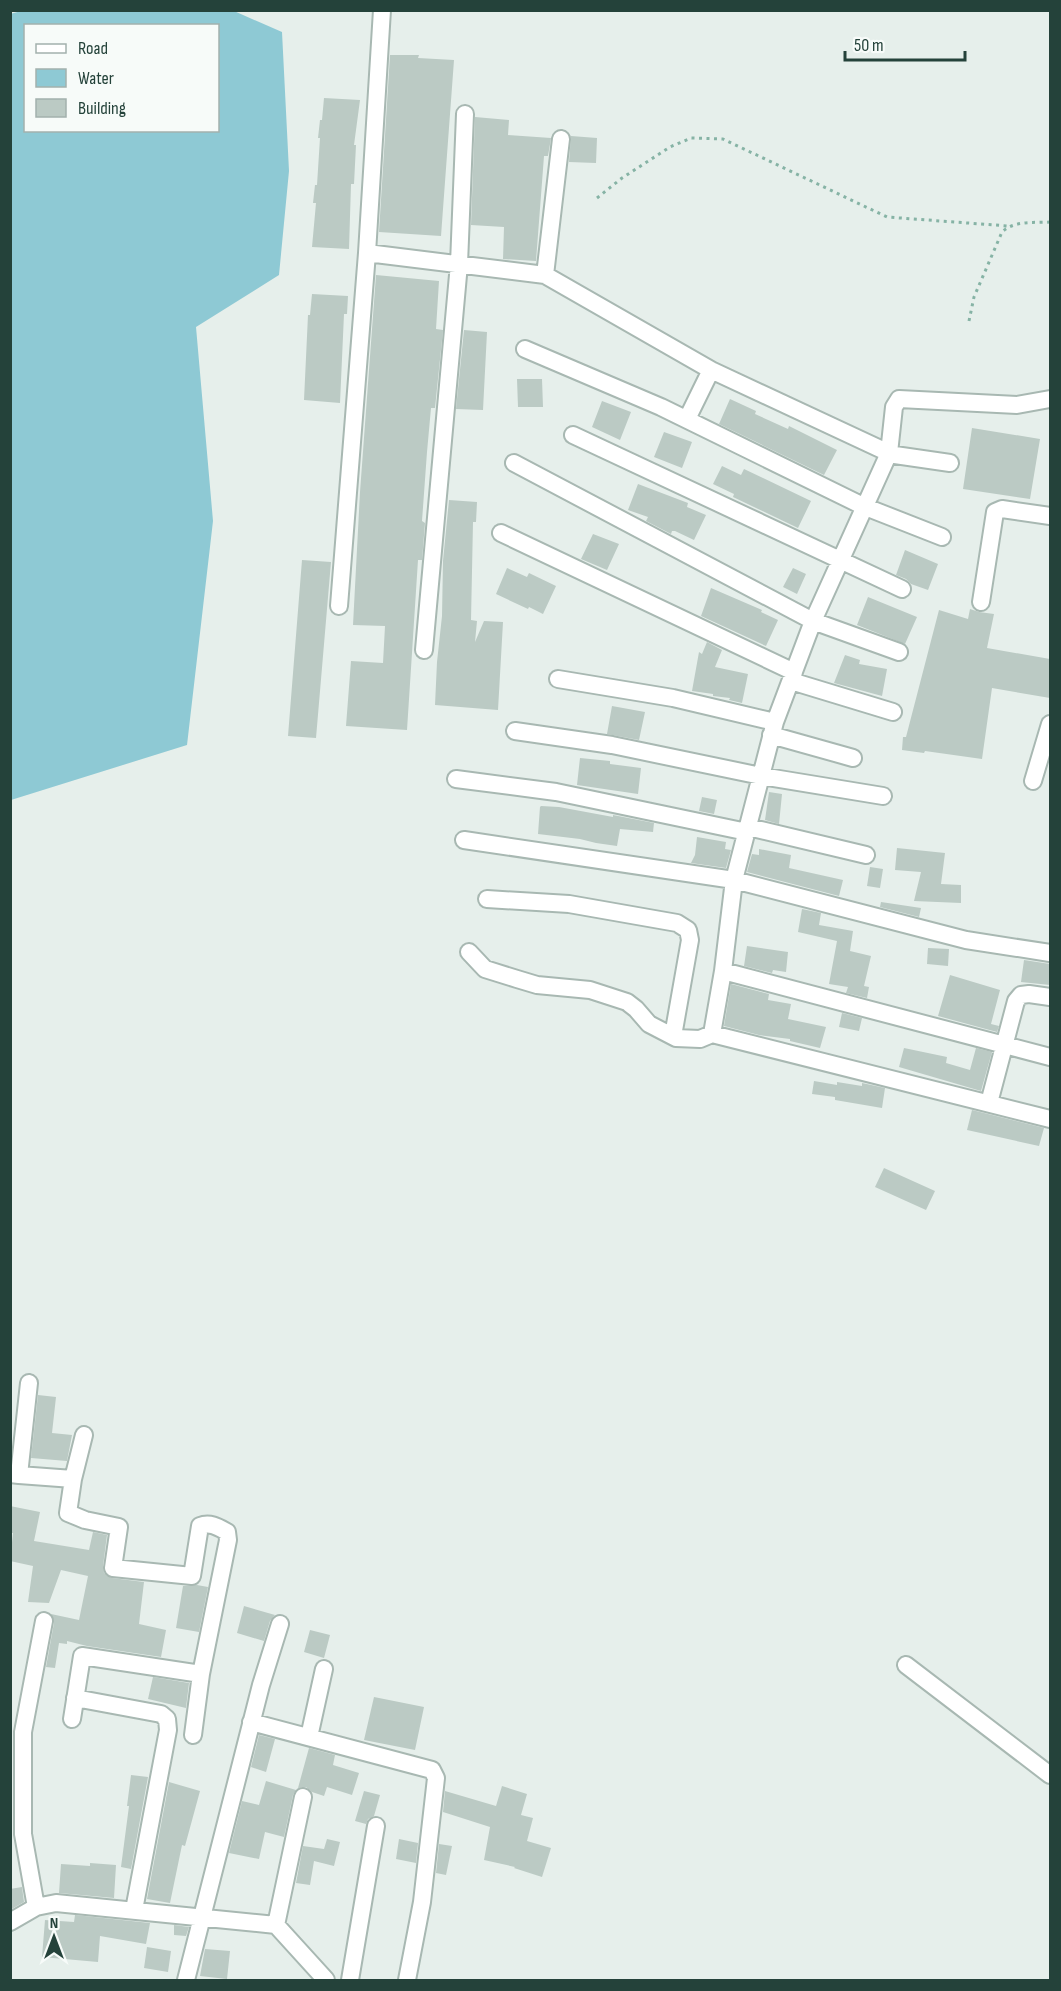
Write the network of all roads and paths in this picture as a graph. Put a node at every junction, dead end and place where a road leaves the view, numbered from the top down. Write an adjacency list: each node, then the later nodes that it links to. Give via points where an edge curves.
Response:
1 (382, 10): 7 (street)
2 (465, 114): 8 (street)
3 (561, 139): 9 (street)
4 (597, 198): 6 (path, via 670,147 691,138 723,139 887,217)
5 (1050, 222): 6 (path)
6 (1008, 226): 10 (path, via 974,297)
7 (367, 253): 8 (street); 26 (street)
8 (459, 264): 9 (street); 28 (street)
9 (545, 275): 12 (street)
10 (969, 321)
11 (525, 349): 14 (street)
12 (711, 370): 14 (street); 16 (street)
13 (1050, 399): 16 (street, via 1017,405 899,399 894,407)
14 (687, 419): 19 (street)
15 (573, 435): 23 (street)
16 (888, 453): 18 (street); 19 (street)
17 (514, 463): 27 (street)
18 (950, 463)
19 (863, 506): 22 (street); 23 (street)
20 (1050, 516): 25 (street, via 1002,509 995,513)
21 (501, 533): 30 (street)
22 (942, 537)
23 (840, 560): 24 (street); 27 (street)
24 (902, 589)
25 (981, 602)
26 (339, 606)
27 (813, 621): 29 (street); 30 (street)
28 (424, 650)
29 (899, 652)
30 (793, 677): 32 (street); 34 (street)
31 (558, 679): 34 (street, via 673,698)
32 (893, 712)
33 (1050, 724): 39 (street)
34 (773, 728): 36 (street); 37 (street)
35 (515, 731): 37 (street, via 612,745)
36 (854, 758)
37 (761, 776): 40 (street); 41 (street)
38 (456, 779): 41 (street, via 556,792)
39 (1033, 781)
40 (883, 796)
41 (748, 830): 43 (street); 44 (street)
42 (464, 840): 44 (street)
43 (866, 855)
44 (734, 880): 47 (street, via 966,940); 48 (street)
45 (487, 899): 51 (street, via 569,904 677,923 688,930 690,940)
46 (469, 952): 51 (street, via 485,969 516,979 590,990 627,1002 649,1024)
47 (1050, 953)
48 (723, 971): 50 (street); 52 (street)
49 (1050, 997): 52 (street, via 1021,995)
50 (712, 1034): 51 (street, via 700,1039); 54 (street)
51 (672, 1036)
52 (1004, 1045): 53 (street); 54 (street)
53 (1050, 1057)
54 (988, 1103): 55 (street)
55 (1050, 1119)
56 (29, 1383): 58 (street)
57 (84, 1435): 59 (street)
58 (15, 1474): 59 (street)
59 (73, 1479): 64 (street, via 68,1513 119,1527 113,1568 192,1576 200,1526 207,1524 227,1532)
60 (44, 1621): 68 (street)
61 (280, 1624): 67 (street)
62 (906, 1665): 71 (street)
63 (324, 1669): 70 (street)
64 (201, 1674): 65 (street, via 82,1656); 69 (street)
65 (75, 1698): 66 (street); 75 (street, via 161,1714 167,1719)
66 (72, 1719)
67 (251, 1722): 70 (street); 76 (street)
68 (17, 1728): 74 (street, via 23,1834)
69 (193, 1735)
70 (309, 1737): 82 (street, via 423,1766 432,1770 436,1778 422,1902)
71 (1050, 1775)
72 (303, 1797): 78 (street)
73 (376, 1826): 81 (street)
74 (36, 1907): 75 (street, via 56,1904); 77 (street)
75 (134, 1910): 76 (street)
76 (203, 1917): 78 (street); 79 (street)
77 (10, 1922)
78 (276, 1925): 80 (street)
79 (186, 1980)
80 (326, 1980)
81 (350, 1980)
82 (407, 1980)

